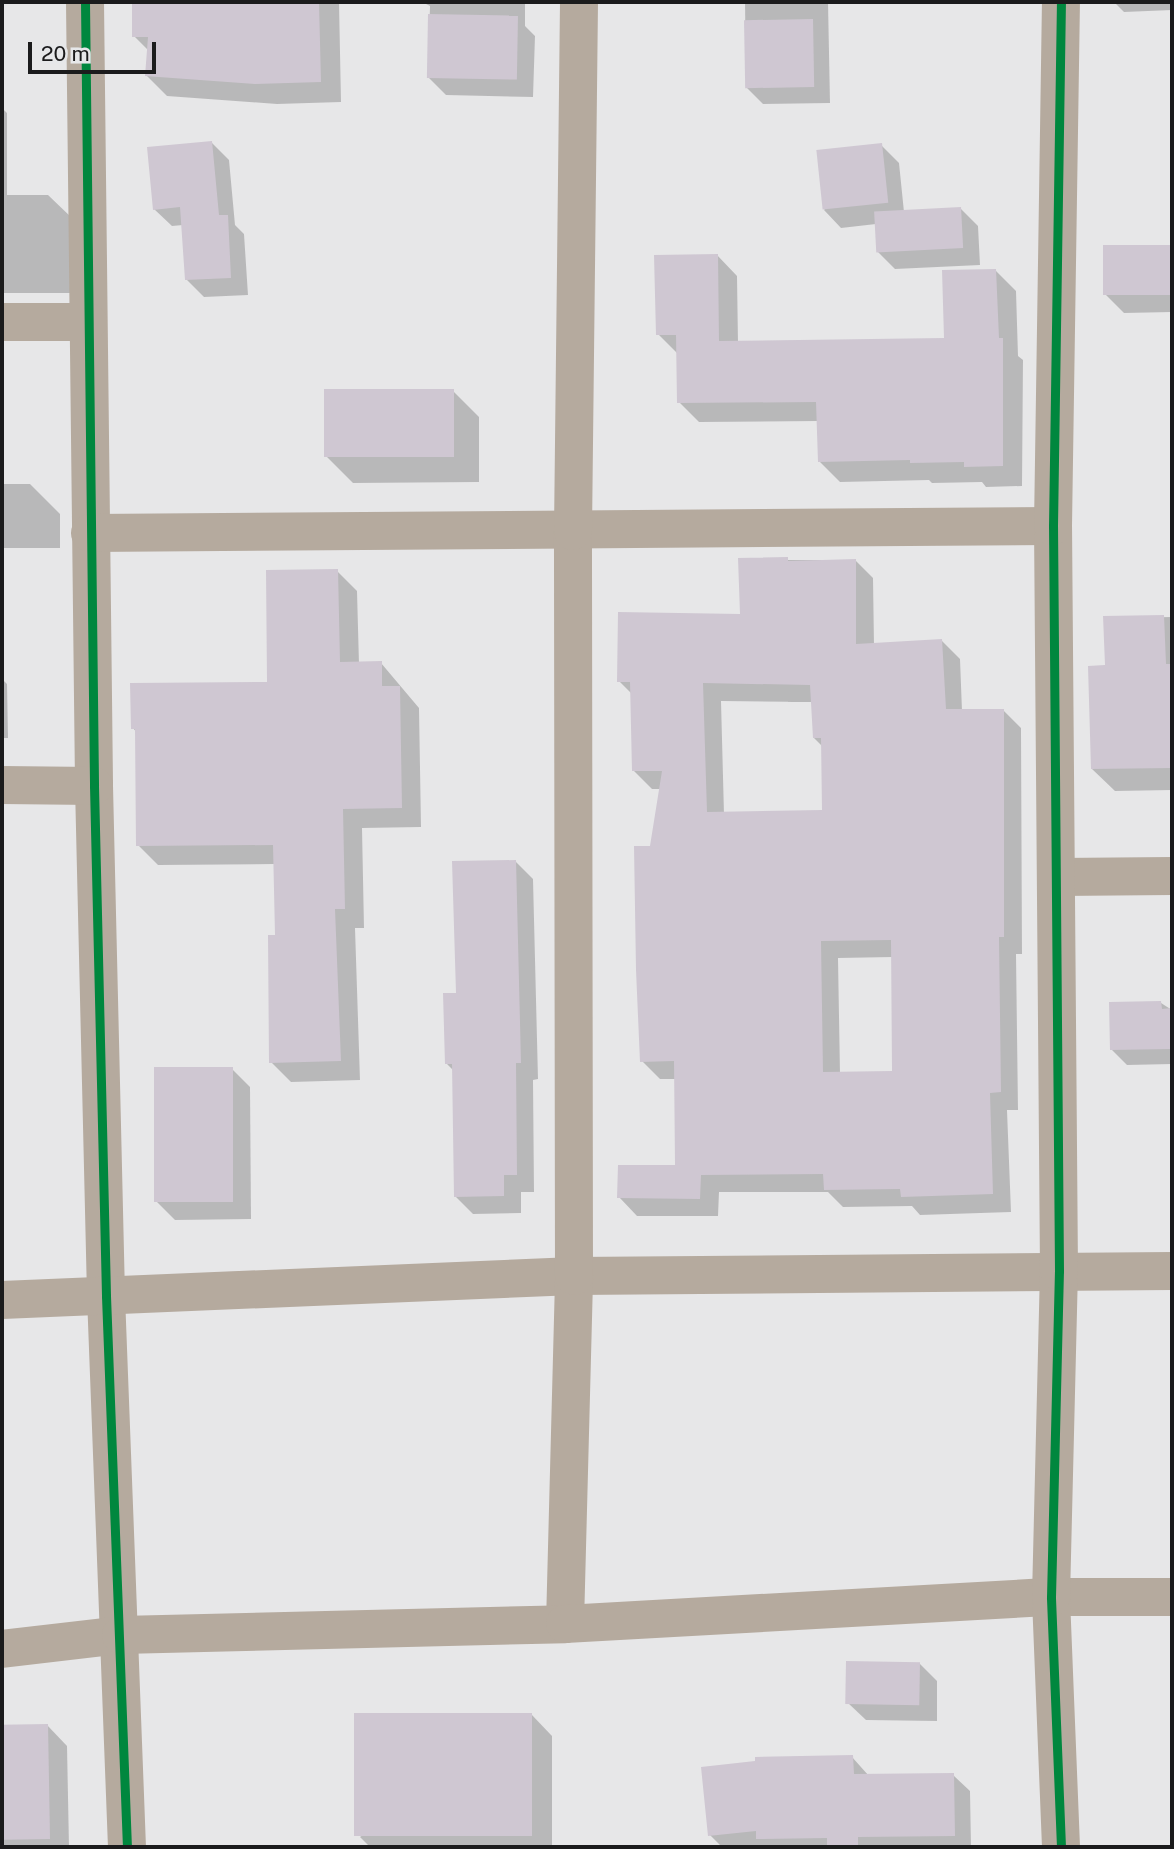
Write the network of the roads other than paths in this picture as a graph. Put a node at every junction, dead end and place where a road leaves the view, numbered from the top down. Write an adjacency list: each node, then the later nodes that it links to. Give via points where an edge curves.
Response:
1 (85, 2): 5 (street)
2 (579, 2): 7 (street)
3 (1061, 2): 6 (street)
4 (2, 322): 5 (street)
5 (88, 322): 8 (street)
6 (1053, 526): 7 (street); 12 (street)
7 (573, 531): 8 (street); 15 (street)
8 (90, 533): 10 (street)
9 (2, 785): 10 (street)
10 (94, 786): 16 (street)
11 (1172, 876): 12 (street)
12 (1058, 877): 13 (street)
13 (1059, 1271): 14 (street); 15 (street); 18 (street)
14 (1172, 1271)
15 (574, 1276): 16 (street); 20 (street)
16 (106, 1296): 17 (street); 21 (street)
17 (2, 1300)
18 (1051, 1597): 19 (street); 20 (street); 24 (street)
19 (1172, 1597)
20 (565, 1624): 21 (street)
21 (121, 1635): 22 (street); 23 (street)
22 (2, 1649)
23 (127, 1847)
24 (1061, 1847)

